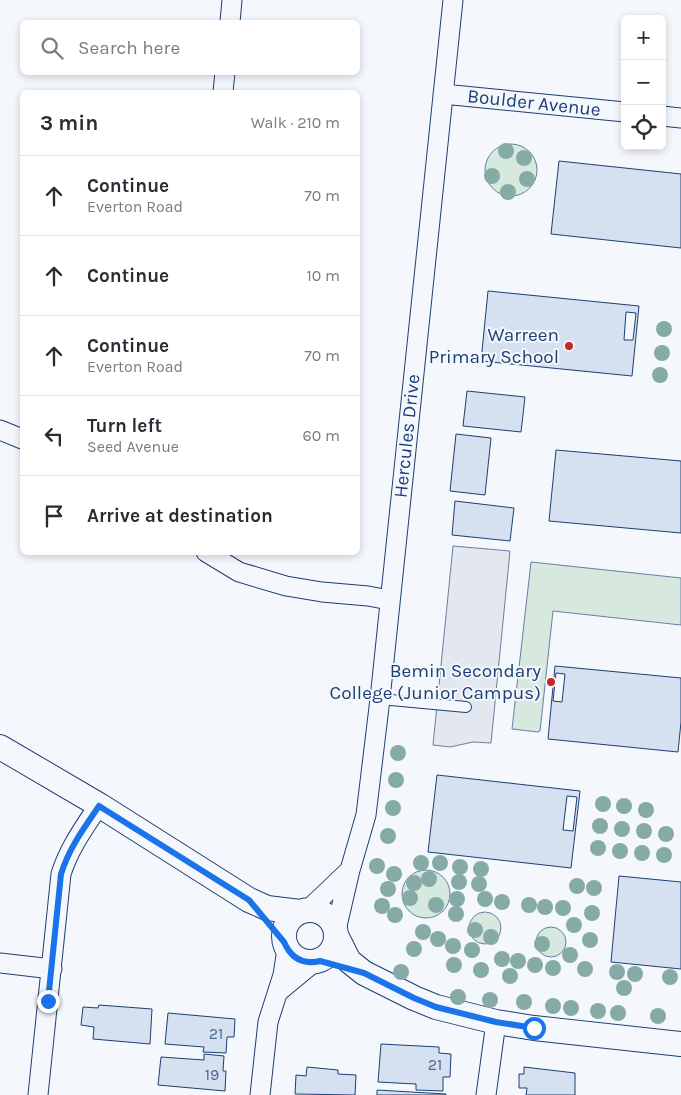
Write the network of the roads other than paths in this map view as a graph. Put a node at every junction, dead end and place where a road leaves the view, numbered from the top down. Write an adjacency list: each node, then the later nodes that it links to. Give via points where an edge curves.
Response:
1 (232, 0): 3 (street)
2 (453, 0): 6 (street, Hercules Drive)
3 (230, 20)
4 (224, 75): 5 (street)
5 (222, 90)
6 (443, 94): 7 (street, Boulder Avenue); 13 (street, Hercules Drive)
7 (621, 112)
8 (666, 116): 9 (street)
9 (681, 118)
10 (0, 430): 11 (street)
11 (20, 438)
12 (211, 555): 13 (street, via 240,572 286,586)
13 (389, 600): 14 (street, Hercules Drive)
14 (380, 699): 15 (lane); 18 (street, Hercules Drive, via 366,815)
15 (466, 707)
16 (0, 747): 17 (street)
17 (99, 806): 19 (street); 25 (street, via 66,856 58,898)
18 (350, 870): 20 (street); 21 (street, Hercules Drive)
19 (249, 900): 20 (street, via 267,908); 22 (street)
20 (304, 911): 21 (street, via 328,917); 22 (street, via 288,921)
21 (336, 934): 23 (street, via 332,952); 26 (street, via 349,961)
22 (286, 946): 23 (street, via 298,960); 27 (street, via 283,975)
23 (316, 962): 26 (street); 27 (street)
24 (0, 963): 25 (street)
25 (52, 969): 30 (street)
26 (364, 973): 28 (street, via 436,1007)
27 (277, 993): 31 (street, via 268,1022)
28 (496, 1022): 29 (street); 32 (street)
29 (681, 1044)
30 (38, 1095)
31 (260, 1095)
32 (486, 1095)

